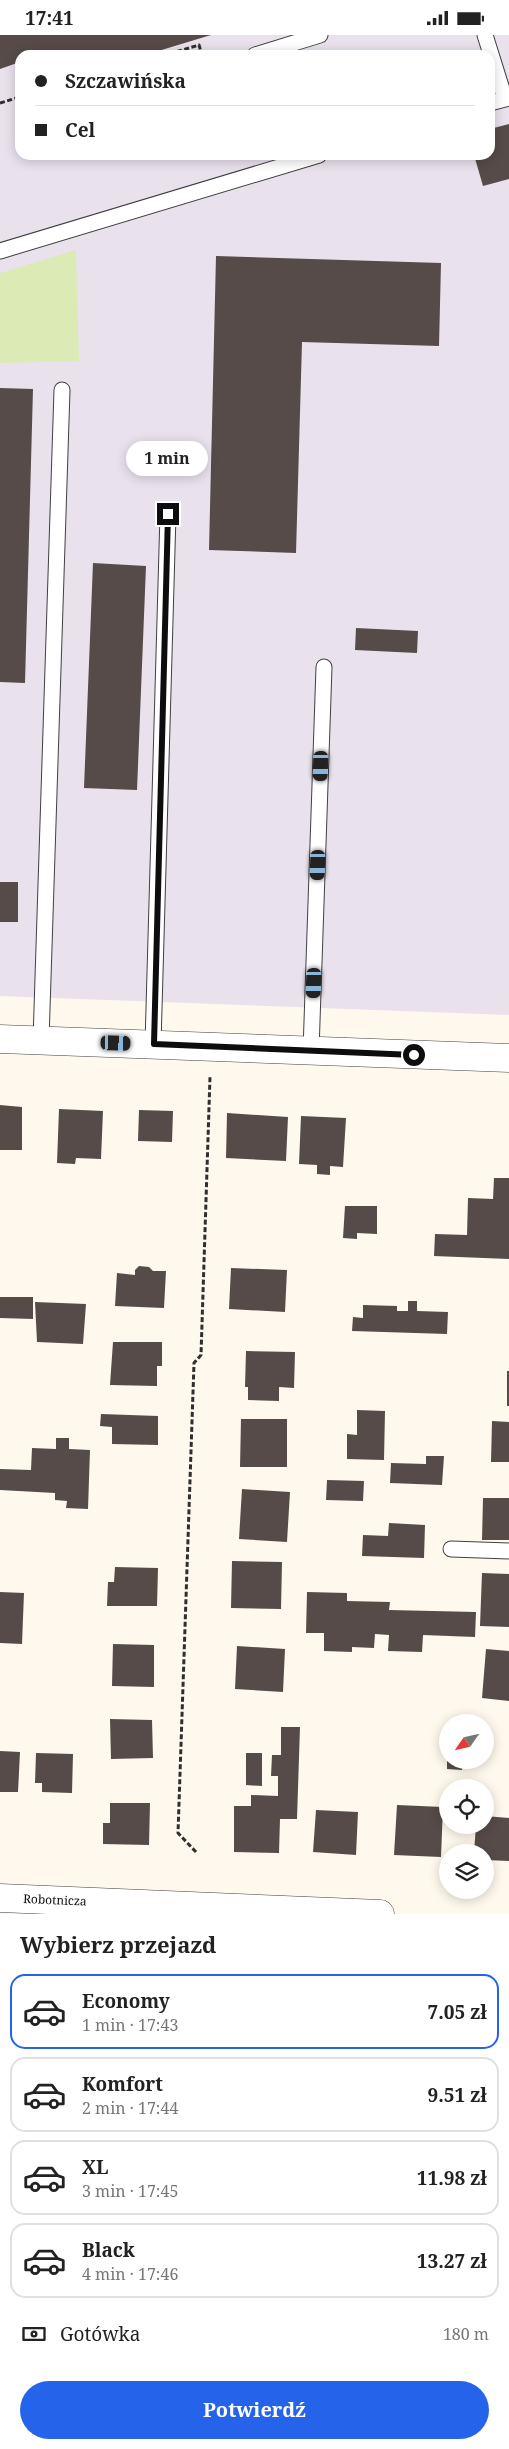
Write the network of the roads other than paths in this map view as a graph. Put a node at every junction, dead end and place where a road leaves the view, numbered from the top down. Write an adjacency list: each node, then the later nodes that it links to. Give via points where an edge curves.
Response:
1 (320, 35): 3 (lane)
2 (485, 35): 4 (lane)
3 (271, 50)
4 (490, 50)
5 (495, 64): 6 (lane)
6 (507, 98): 7 (lane)
7 (495, 102)
8 (302, 160): 9 (lane)
9 (0, 251)
10 (62, 390): 14 (lane)
11 (168, 514): 15 (lane)
12 (324, 667): 16 (lane)
13 (0, 1039): 14 (street)
14 (41, 1040): 15 (street)
15 (154, 1044): 16 (street)
16 (311, 1051): 17 (street)
17 (509, 1058)
18 (451, 1549): 19 (lane)
19 (509, 1551)
20 (0, 1898): 21 (street, Robotnicza)
21 (380, 1914)

